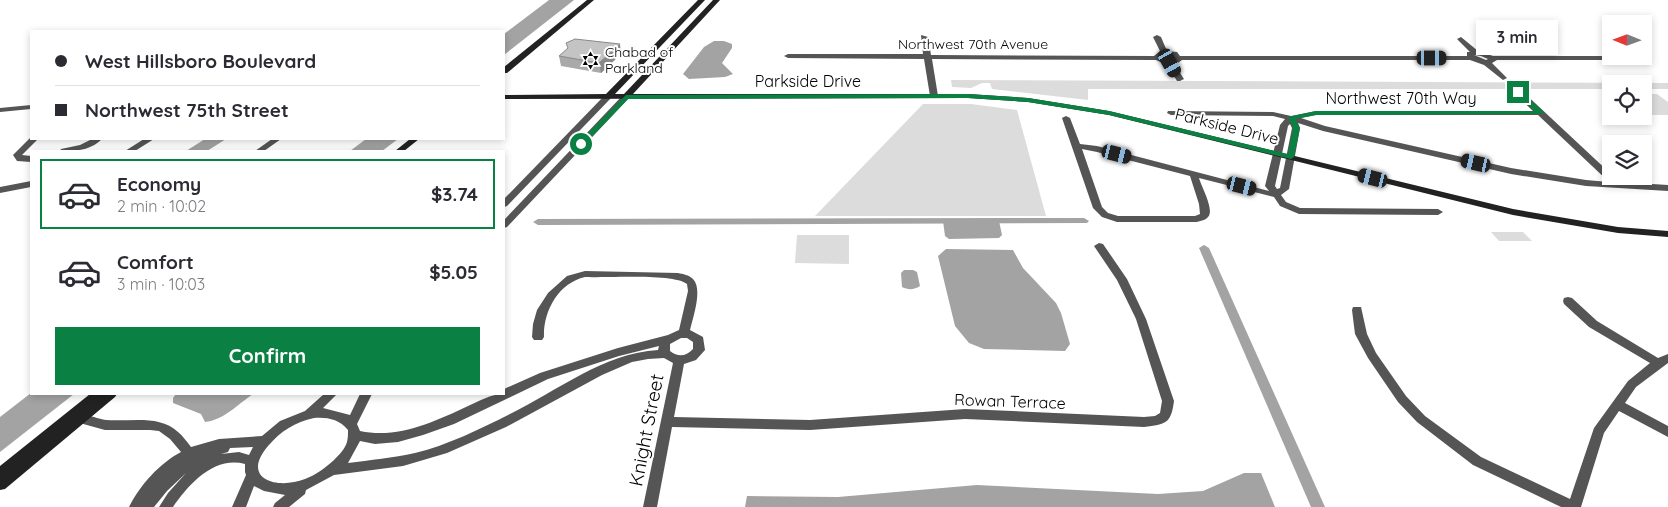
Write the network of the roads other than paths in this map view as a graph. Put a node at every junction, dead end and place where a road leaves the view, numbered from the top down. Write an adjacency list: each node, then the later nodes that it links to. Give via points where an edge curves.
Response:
1 (591, 0): 15 (street)
2 (702, 0): 21 (street)
3 (718, 0): 22 (street)
4 (924, 37): 10 (street)
5 (1156, 37): 7 (street)
6 (1461, 39): 8 (street)
7 (1161, 55): 10 (street, Northwest 70th Avenue); 11 (street, via 1171,53); 14 (street)
8 (1473, 55): 11 (street); 13 (street)
9 (788, 56): 10 (street, Northwest 70th Avenue)
10 (927, 56): 19 (street)
11 (1178, 58): 14 (street, via 1178,61)
12 (1602, 58): 13 (street)
13 (1489, 60): 16 (street)
14 (1170, 63): 17 (street)
15 (505, 70)
16 (1503, 78)
17 (1180, 80)
18 (1518, 92): 26 (street)
19 (934, 96): 22 (street, Parkside Drive); 43 (street, Parkside Drive, via 1003,97 1068,105 1154,123)
20 (505, 97): 21 (street, Parkside Drive)
21 (608, 97): 22 (street, Parkside Drive); 54 (street)
22 (626, 97): 56 (street)
23 (30, 107): 24 (street)
24 (0, 110)
25 (1171, 113): 28 (street, Northwest 70th Way, via 1273,114)
26 (1541, 113): 28 (street, Northwest 70th Way, via 1316,113); 50 (street)
27 (1066, 118): 37 (street)
28 (1291, 118): 29 (street); 30 (street); 50 (street, via 1511,171)
29 (1283, 130): 30 (street); 43 (street)
30 (1295, 134): 44 (street)
31 (33, 140): 45 (street, via 17,155 20,159)
32 (96, 140): 38 (street)
33 (148, 140): 39 (street)
34 (276, 140): 40 (street)
35 (414, 140): 41 (street)
36 (423, 140): 42 (street)
37 (1076, 146): 46 (street); 46 (street, via 1098,208 1117,219 1197,218 1205,215 1206,207 1194,183)
38 (69, 150)
39 (131, 150)
40 (261, 150)
41 (400, 150)
42 (409, 150)
43 (1277, 155): 44 (street, Parkside Drive); 47 (street)
44 (1291, 157): 49 (street); 57 (street, Parkside Drive, via 1513,212 1618,230)
45 (30, 159)
46 (1194, 174): 53 (street)
47 (1272, 181): 49 (street); 53 (street, via 1270,186)
48 (30, 184): 52 (street)
49 (1285, 184): 53 (street, via 1284,189)
50 (1619, 186): 51 (street)
51 (1668, 188)
52 (0, 190)
53 (1275, 194): 55 (street, via 1283,204 1299,210)
54 (505, 203)
55 (1438, 212)
56 (505, 224)
57 (1668, 234)
58 (1099, 246): 76 (street, Rowan Terrace, via 1122,279 1144,328 1168,401 1166,415 1158,420 1076,420 965,414 810,425)
59 (1568, 301): 66 (street, via 1593,324)
60 (1357, 310): 92 (street, via 1362,334 1372,355 1402,399 1421,419 1477,461)
61 (684, 333): 62 (street, via 693,291 687,279 585,274 572,277 561,285 540,314); 63 (street); 65 (street, via 697,337 701,347 694,356)
62 (538, 337)
63 (669, 339): 64 (street, via 664,346); 67 (street, via 627,349 543,377)
64 (666, 354): 65 (street); 82 (street, via 644,356 606,368 535,408 434,453 394,464)
65 (679, 360): 76 (street, Knight Street)
66 (1663, 360): 73 (street, via 1632,384)
67 (505, 394)
68 (97, 395): 83 (street)
69 (110, 395): 75 (street)
70 (330, 395): 74 (street)
71 (366, 395): 77 (street)
72 (503, 395): 77 (street, via 418,433 378,441)
73 (1617, 404): 78 (street); 92 (street, via 1598,431)
74 (308, 415): 77 (street, via 331,413 343,417); 79 (street, via 285,424)
75 (80, 419): 80 (street, via 105,424 162,427 171,432); 84 (street)
76 (667, 422): 91 (street, Knight Street)
77 (353, 430): 82 (street, via 350,452)
78 (1668, 432)
79 (265, 440): 80 (street, via 238,444); 81 (street)
80 (195, 460): 81 (street, via 241,458); 86 (street, via 160,473); 87 (street, via 167,481); 88 (street)
81 (253, 468): 85 (street, via 258,483 271,489 283,491); 89 (street)
82 (335, 470): 85 (street)
83 (0, 473)
84 (0, 485)
85 (304, 487): 90 (street)
86 (136, 507)
87 (147, 507)
88 (166, 507)
89 (238, 507)
90 (280, 507)
91 (650, 507)
92 (1574, 507)

